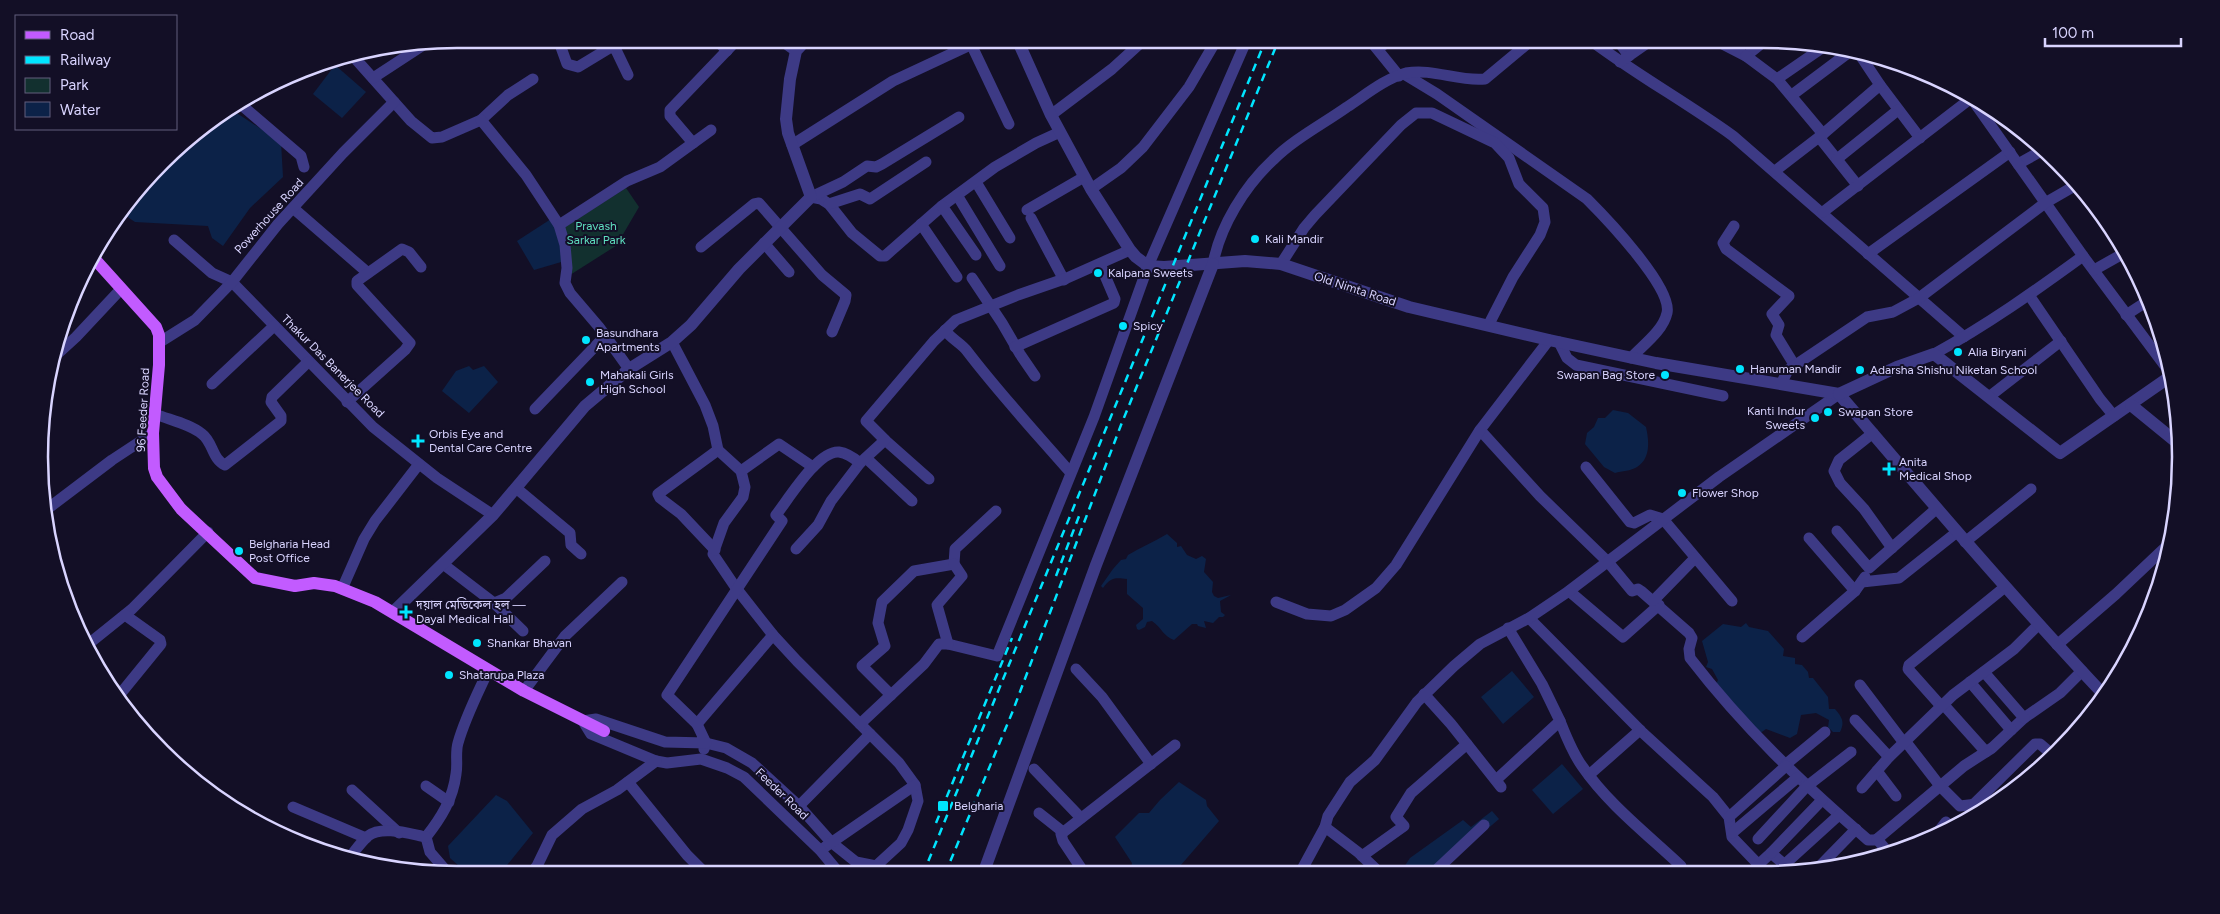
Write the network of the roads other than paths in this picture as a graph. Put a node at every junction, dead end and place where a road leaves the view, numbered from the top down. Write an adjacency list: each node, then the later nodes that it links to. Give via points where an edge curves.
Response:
1 (561, 48): 2 (street, via 567,64 578,67)
2 (609, 48)
3 (613, 48): 30 (street)
4 (724, 48): 22 (street)
5 (730, 48): 22 (street)
6 (792, 48): 23 (street)
7 (799, 48): 23 (street)
8 (963, 48): 51 (street, via 887,84)
9 (973, 48): 45 (street)
10 (1021, 48): 42 (street)
11 (1133, 48): 42 (street, via 1112,70)
12 (1212, 48): 63 (street, via 1189,86 1143,147 1121,168)
13 (1243, 48): 89 (street)
14 (1378, 48): 31 (street)
15 (1522, 48): 31 (street, via 1485,79 1426,72)
16 (1605, 48): 27 (street)
17 (1620, 48): 27 (street)
18 (1640, 48): 27 (street)
19 (1730, 48): 26 (street)
20 (1756, 48): 26 (street)
21 (415, 50): 32 (street)
22 (727, 51): 50 (street, via 670,110 670,116)
23 (796, 51): 51 (street, via 786,107)
24 (1817, 51): 34 (street)
25 (1845, 55): 36 (street)
26 (1746, 56): 34 (street)
27 (1624, 59): 58 (street, via 1712,120)
28 (356, 60): 32 (street)
29 (1863, 60): 35 (street)
30 (628, 75)
31 (1401, 75): 86 (street, via 1363,96 1274,159 1259,174 1226,225); 117 (street, via 1437,94 1587,199 1651,272 1666,300 1668,312 1660,329)
32 (373, 78): 38 (street)
33 (533, 79): 44 (street, via 508,95)
34 (1777, 79): 36 (street)
35 (1880, 85): 40 (street); 48 (street)
36 (1792, 95): 48 (street)
37 (1964, 100): 49 (street)
38 (394, 102): 44 (street, via 432,138 442,137); 69 (street, Powerhouse Road)
39 (244, 107): 57 (street, via 301,156)
40 (1898, 110): 49 (street); 54 (street)
41 (1981, 110): 52 (street)
42 (1051, 115): 47 (street)
43 (959, 117): 65 (street, via 882,164 867,166)
44 (481, 120): 72 (street, via 526,175)
45 (1009, 124)
46 (712, 130): 50 (street)
47 (1060, 132): 59 (street); 60 (street, via 1020,152)
48 (1821, 136): 54 (street); 58 (street)
49 (1920, 138): 61 (street)
50 (693, 143): 72 (street, via 660,167 627,181)
51 (792, 145): 65 (street)
52 (2010, 152): 56 (street); 80 (street)
53 (2038, 153): 56 (street)
54 (1837, 159): 61 (street)
55 (926, 162): 66 (street, via 870,199 860,194)
56 (2018, 164): 67 (street)
57 (304, 167)
58 (1775, 171): 70 (street)
59 (1084, 177): 63 (street); 96 (street, via 1029,214)
60 (976, 182): 64 (street); 75 (street)
61 (1858, 186): 70 (street)
62 (2072, 188): 67 (street)
63 (1091, 189): 79 (street)
64 (957, 195): 68 (street); 88 (street)
65 (811, 197): 66 (street); 73 (street)
66 (828, 204): 71 (street, via 852,233 880,256 887,255)
67 (2045, 204): 82 (street); 100 (street)
68 (942, 206): 71 (street); 81 (street)
69 (293, 208): 93 (street); 97 (street, Powerhouse Road)
70 (1823, 212): 80 (street)
71 (921, 224): 94 (street)
72 (559, 225): 108 (street, via 565,245 565,283)
73 (781, 226): 77 (street); 78 (street, via 757,203); 107 (street, via 822,274 846,295)
74 (1734, 226): 120 (street, via 1723,243 1726,250 1789,296 1772,314 1779,325 1776,335)
75 (1010, 238)
76 (174, 240): 97 (street, via 212,273)
77 (764, 243): 92 (street); 113 (street)
78 (701, 247)
79 (1130, 250): 85 (street); 89 (street)
80 (1868, 254): 100 (street)
81 (976, 255)
82 (2084, 256): 91 (street); 99 (street)
83 (2120, 256): 91 (street)
84 (96, 263): 98 (main road, 96 Feeder Road)
85 (1100, 264): 96 (street); 114 (street, via 1114,303)
86 (1213, 264): 87 (street, Old Nimta Road, via 1245,261); 89 (street, Old Nimta Road); 271 (street, via 1096,565)
87 (1281, 264): 104 (street, Old Nimta Road, via 1409,307); 104 (street, via 1304,228 1401,125 1416,113 1432,113 1503,149 1516,180 1545,214 1540,235 1513,277)
88 (1000, 266)
89 (1148, 266): 145 (street, via 1094,417)
90 (421, 267): 93 (street, via 409,252 402,249)
91 (2094, 270): 103 (street)
92 (789, 272)
93 (368, 273): 129 (street, via 357,285 410,343)
94 (957, 277)
95 (972, 278): 102 (street)
96 (1064, 280): 102 (street)
97 (232, 282): 105 (street, Thakur Das Banerjee Road); 112 (street, Powerhouse Road, via 195,320)
98 (121, 289): 112 (main road, 96 Feeder Road, via 156,327); 115 (street)
99 (2029, 295): 109 (street); 111 (street)
100 (1919, 298): 109 (street); 120 (street, via 1893,312 1870,315)
101 (2142, 304): 103 (street)
102 (990, 306): 106 (street, via 963,316); 114 (street)
103 (2126, 314): 119 (street)
104 (1489, 324): 110 (street, Old Nimta Road)
105 (274, 326): 118 (street, Thakur Das Banerjee Road); 124 (street)
106 (945, 330): 138 (street, via 866,421); 145 (street, via 966,350 988,380)
107 (832, 332)
108 (606, 335): 121 (street); 131 (street)
109 (1964, 337): 116 (street)
110 (1554, 341): 117 (street, Old Nimta Road); 127 (street, via 1576,365); 134 (street)
111 (2061, 341): 128 (street); 133 (street)
112 (160, 342): 132 (main road, 96 Feeder Road)
113 (672, 342): 121 (street); 139 (street, via 705,405)
114 (1015, 347): 122 (street)
115 (61, 351)
116 (1934, 354): 126 (street); 128 (street)
117 (1631, 358): 125 (street, Old Nimta Road)
118 (308, 362): 129 (street, Thakur Das Banerjee Road); 132 (street, via 272,397 271,402 281,421 225,465 219,462 204,435)
119 (2162, 362)
120 (1795, 366): 125 (street, via 1788,370)
121 (629, 369): 147 (street, via 585,406)
122 (1035, 376)
123 (2165, 379): 130 (street)
124 (212, 384)
125 (1781, 384): 126 (street, Old Nimta Road)
126 (1839, 394): 136 (street); 154 (street)
127 (1723, 396)
128 (1990, 396): 133 (street, via 2060,453)
129 (347, 402): 141 (street, Thakur Das Banerjee Road)
130 (2130, 405): 133 (street); 137 (street)
131 (535, 409)
132 (155, 414): 135 (main road, 96 Feeder Road)
133 (2114, 416)
134 (1480, 430): 166 (street, via 1540,496); 177 (street, via 1396,565 1376,588 1331,616 1307,614)
135 (153, 433): 150 (street); 156 (main road, 96 Feeder Road, via 154,468 158,477 181,509)
136 (1873, 433): 151 (street); 159 (street, via 1839,460 1834,471)
137 (2172, 439)
138 (885, 440): 140 (street); 146 (street)
139 (718, 450): 144 (street); 161 (street, via 658,494)
140 (863, 460): 142 (street, via 838,452 828,454); 149 (street); 160 (street, via 831,500 818,525)
141 (419, 464): 153 (street, Thakur Das Banerjee Road); 173 (street, via 375,521)
142 (813, 467): 144 (street, via 779,444); 174 (street, via 776,516 782,521)
143 (1586, 467): 154 (street, via 1630,522 1650,515)
144 (741, 471): 161 (street, via 745,487 743,498 724,523)
145 (1070, 472): 189 (street, via 997,656)
146 (929, 479)
147 (516, 488): 153 (street); 163 (street, via 570,533 571,545)
148 (2031, 489): 157 (street)
149 (912, 501)
150 (51, 507)
151 (1936, 509): 157 (street); 159 (street)
152 (996, 511): 168 (street, via 955,549)
153 (493, 516): 167 (street)
154 (1664, 519): 164 (street); 166 (street)
155 (1837, 531): 169 (street)
156 (208, 532): 173 (main road, 96 Feeder Road, via 256,578 295,586 314,583); 181 (street)
157 (1961, 537): 171 (street, via 1899,578); 172 (street)
158 (1809, 538): 171 (street)
159 (1892, 548): 169 (street)
160 (796, 549)
161 (715, 550): 174 (street, via 713,554)
162 (2162, 551): 190 (street)
163 (581, 554)
164 (1695, 558): 176 (street); 179 (street)
165 (545, 561): 178 (street, via 506,598)
166 (1608, 562): 175 (street); 179 (street, via 1632,591 1639,589)
167 (443, 564): 178 (street); 180 (street)
168 (954, 564): 189 (street, via 962,576 937,605); 200 (street, via 914,571 882,602 878,623 885,646 862,666)
169 (1869, 568): 171 (street)
170 (622, 582): 198 (street, via 565,636)
171 (1859, 586): 187 (street)
172 (2005, 587): 183 (street); 202 (street, via 1909,665 1908,669)
173 (342, 588): 180 (main road, 96 Feeder Road)
174 (736, 588): 186 (street); 207 (street, via 667,694)
175 (1569, 591): 179 (street, via 1623,637); 182 (street)
176 (1732, 600)
177 (1276, 602)
178 (494, 603): 185 (street)
179 (1656, 603): 225 (street, via 1689,633 1692,638 1690,658 1722,700)
180 (393, 612): 192 (main road, 96 Feeder Road)
181 (125, 614): 188 (street); 199 (street, via 161,644)
182 (1528, 618): 184 (street); 209 (street)
183 (2038, 625): 190 (street); 194 (street)
184 (1508, 628): 201 (street, via 1470,652); 206 (street)
185 (523, 631)
186 (773, 635): 207 (street); 208 (street)
187 (1802, 637)
188 (92, 641)
189 (948, 644): 200 (street, via 939,644 924,664)
190 (2057, 645): 193 (street)
191 (1076, 669): 224 (street, via 1102,697)
192 (488, 671): 198 (main road, 96 Feeder Road); 239 (street, via 467,714 457,746 456,774)
193 (2082, 671): 197 (street); 203 (street)
194 (1984, 672): 195 (street); 203 (street)
195 (1970, 682): 202 (street); 210 (street)
196 (1860, 685): 214 (street)
197 (2099, 690)
198 (524, 691): 205 (main road, 96 Feeder Road)
199 (122, 692)
200 (890, 694): 208 (street)
201 (1424, 694): 216 (street); 249 (street, via 1375,760 1350,782 1328,816)
202 (1942, 705): 214 (street); 220 (street)
203 (2024, 718): 210 (street)
204 (1855, 720): 221 (street)
205 (583, 721): 211 (main road, 96 Feeder Road); 215 (street, via 596,719 665,742); 223 (street, Feeder Road, via 591,734)
206 (1560, 721): 216 (street, via 1499,784); 228 (street, via 1576,758)
207 (696, 724): 215 (street)
208 (860, 724): 213 (street)
209 (1640, 730): 228 (street); 247 (street, via 1705,788)
210 (2011, 730): 220 (street)
211 (604, 731)
212 (1825, 732): 225 (street)
213 (870, 734): 231 (street); 241 (street)
214 (1905, 742): 221 (street); 234 (street)
215 (706, 743): 222 (street); 241 (street, via 726,748 752,763)
216 (1467, 744): 265 (street, via 1411,794 1396,817 1404,826)
217 (1176, 745): 224 (street)
218 (2048, 751): 240 (street, via 2035,744)
219 (1851, 752): 233 (street)
220 (1986, 752): 234 (street)
221 (1889, 758): 227 (street)
222 (701, 759): 223 (street, Feeder Road); 262 (street, Feeder Road, via 744,777)
223 (656, 761): 230 (street)
224 (1151, 764): 246 (street)
225 (1785, 766): 229 (street); 247 (street)
226 (1034, 769): 246 (street)
227 (1877, 771): 235 (street); 237 (street)
228 (1589, 775): 276 (street)
229 (1798, 778): 233 (street); 254 (street)
230 (628, 782): 268 (street, via 582,809 552,835); 269 (street)
231 (914, 785): 259 (street); 259 (street, via 918,801 908,830 901,843 876,866 856,862)
232 (426, 786): 239 (street)
233 (1806, 786): 238 (street); 257 (street)
234 (1940, 786): 242 (street, via 1961,806); 258 (street)
235 (1862, 788)
236 (352, 790): 253 (street)
237 (1896, 796)
238 (1822, 800): 245 (street); 263 (street)
239 (449, 802): 255 (street)
240 (1982, 803)
241 (798, 806): 259 (street)
242 (1977, 806)
243 (293, 807): 256 (street)
244 (1039, 813): 251 (street)
245 (1839, 815): 250 (street); 252 (street)
246 (1081, 818): 251 (street)
247 (1729, 818): 254 (street)
248 (1484, 825): 275 (street)
249 (1325, 827): 265 (street); 273 (street)
250 (1856, 829): 258 (street, via 1868,840); 261 (street)
251 (1063, 832): 272 (street, via 1063,841)
252 (1821, 832): 261 (street); 278 (street)
253 (399, 833): 255 (street); 256 (street, via 374,832)
254 (1732, 833): 263 (street, via 1732,837 1759,864)
255 (426, 837): 267 (street, via 430,852)
256 (366, 838): 264 (street)
257 (1758, 839)
258 (1877, 839): 260 (street)
259 (831, 842): 262 (street)
260 (1885, 848)
261 (1835, 849): 266 (street)
262 (820, 850): 270 (street, Feeder Road)
263 (1771, 853): 277 (street)
264 (354, 854)
265 (1362, 856): 274 (street)
266 (1823, 862)
267 (442, 866)
268 (536, 866)
269 (698, 866)
270 (833, 866)
271 (986, 866)
272 (1080, 866)
273 (1304, 866)
274 (1373, 866)
275 (1440, 866)
276 (1681, 866)
277 (1786, 866)
278 (1793, 866)

